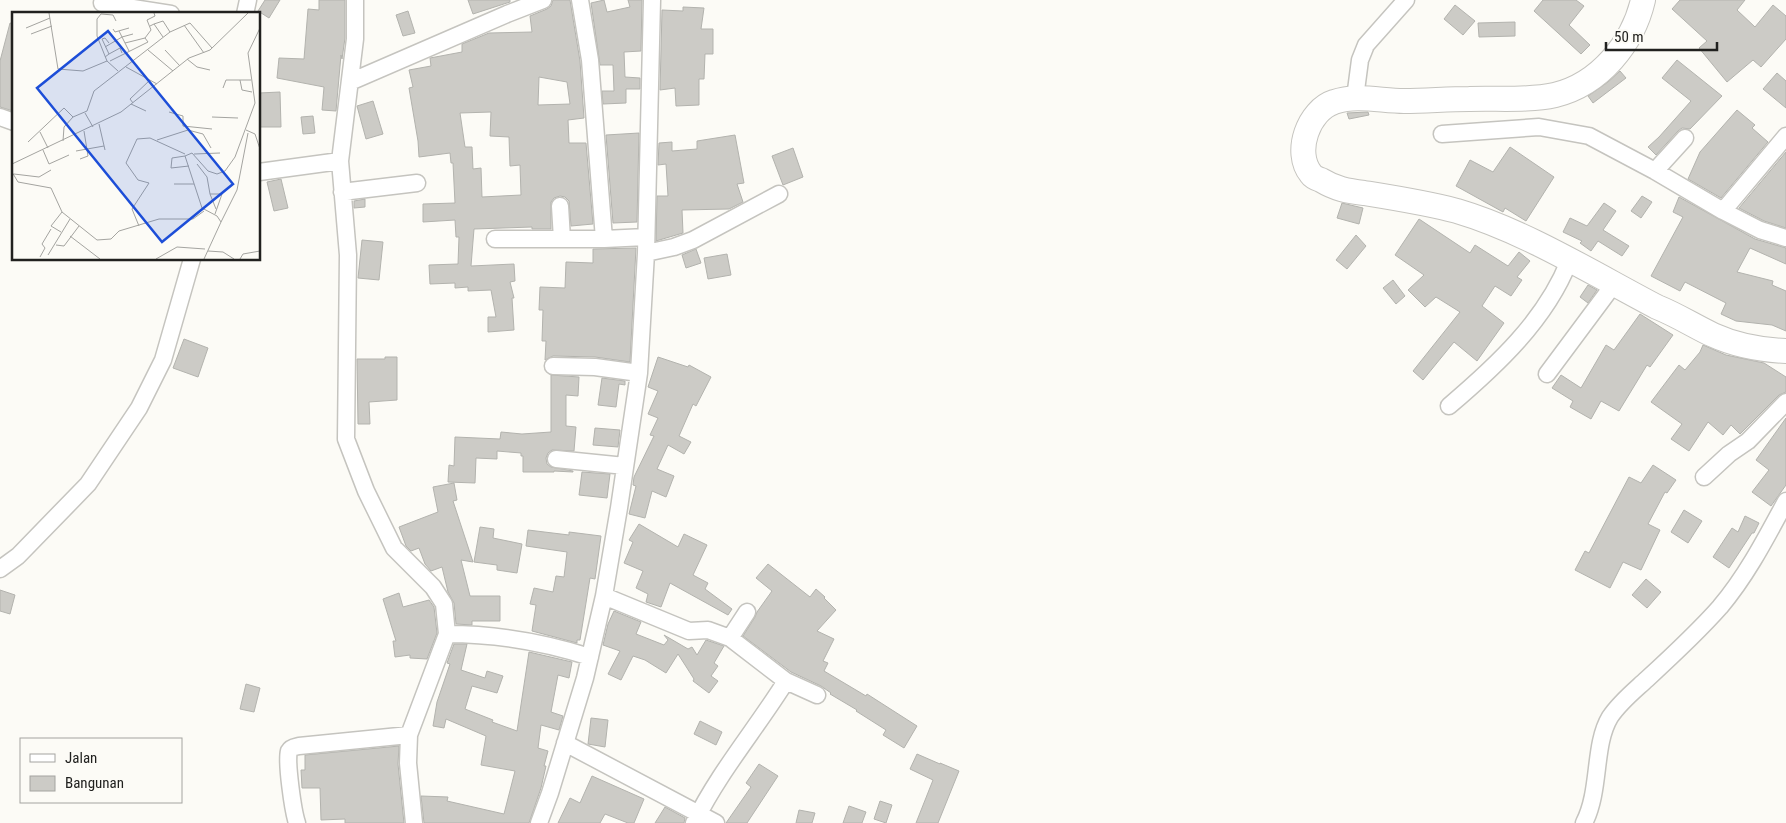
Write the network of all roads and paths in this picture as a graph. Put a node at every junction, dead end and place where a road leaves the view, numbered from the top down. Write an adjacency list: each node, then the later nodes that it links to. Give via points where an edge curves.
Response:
1 (355, 0): 10 (street)
2 (544, 0): 8 (street)
3 (580, 0): 27 (street, via 590,60)
4 (652, 0): 29 (street)
5 (1406, 0): 11 (street, via 1366,45 1360,60)
6 (1643, 0): 11 (highway, via 1622,49 1589,81 1555,95 1402,101)
7 (102, 6): 9 (street)
8 (505, 7): 10 (street)
9 (154, 12)
10 (350, 82): 17 (street)
11 (1355, 98): 31 (highway, via 1334,102 1320,109 1314,118 1303,152 1311,175 1336,188 1457,212 1529,240)
12 (0, 117): 13 (street)
13 (12, 121)
14 (1442, 134): 18 (street, via 1539,127 1589,136)
15 (1786, 136): 24 (street)
16 (1685, 138): 18 (street)
17 (340, 161): 19 (street); 21 (street)
18 (1655, 171): 24 (street)
19 (260, 172)
20 (417, 183): 21 (street)
21 (342, 192): 46 (street, via 348,255 346,439 366,491 394,548 433,587 444,604)
22 (779, 194): 29 (street, via 674,248)
23 (560, 206): 28 (street)
24 (1724, 211): 25 (street, via 1760,230)
25 (1786, 238)
26 (495, 239): 28 (street)
27 (604, 239): 28 (street); 29 (street)
28 (562, 240)
29 (646, 245): 35 (street)
30 (192, 260): 43 (street, via 162,360 140,408 88,484 18,556)
31 (1570, 261): 32 (highway); 38 (street, via 1562,280 1524,334 1491,370)
32 (1614, 284): 33 (highway, via 1715,335); 36 (street)
33 (1786, 352)
34 (553, 366): 35 (street)
35 (639, 373): 40 (street)
36 (1547, 374)
37 (1786, 402): 41 (street, via 1748,442)
38 (1449, 406)
39 (556, 459): 40 (street)
40 (625, 466): 44 (street)
41 (1704, 477)
42 (1786, 501): 58 (street, via 1749,569 1720,607 1610,717 1604,729 1595,790)
43 (0, 569)
44 (604, 596): 47 (street, via 689,631 708,630); 48 (street)
45 (747, 612): 47 (street)
46 (446, 634): 48 (street, via 482,634 526,641); 51 (street)
47 (730, 638): 49 (street)
48 (590, 657): 52 (street)
49 (786, 681): 50 (street); 53 (street, via 766,714 730,761)
50 (817, 695)
51 (408, 734): 54 (street, via 292,748 289,765); 55 (street)
52 (565, 743): 53 (street); 56 (street)
53 (696, 818): 57 (street)
54 (297, 823)
55 (414, 823)
56 (539, 823)
57 (716, 823)
58 (1584, 823)

